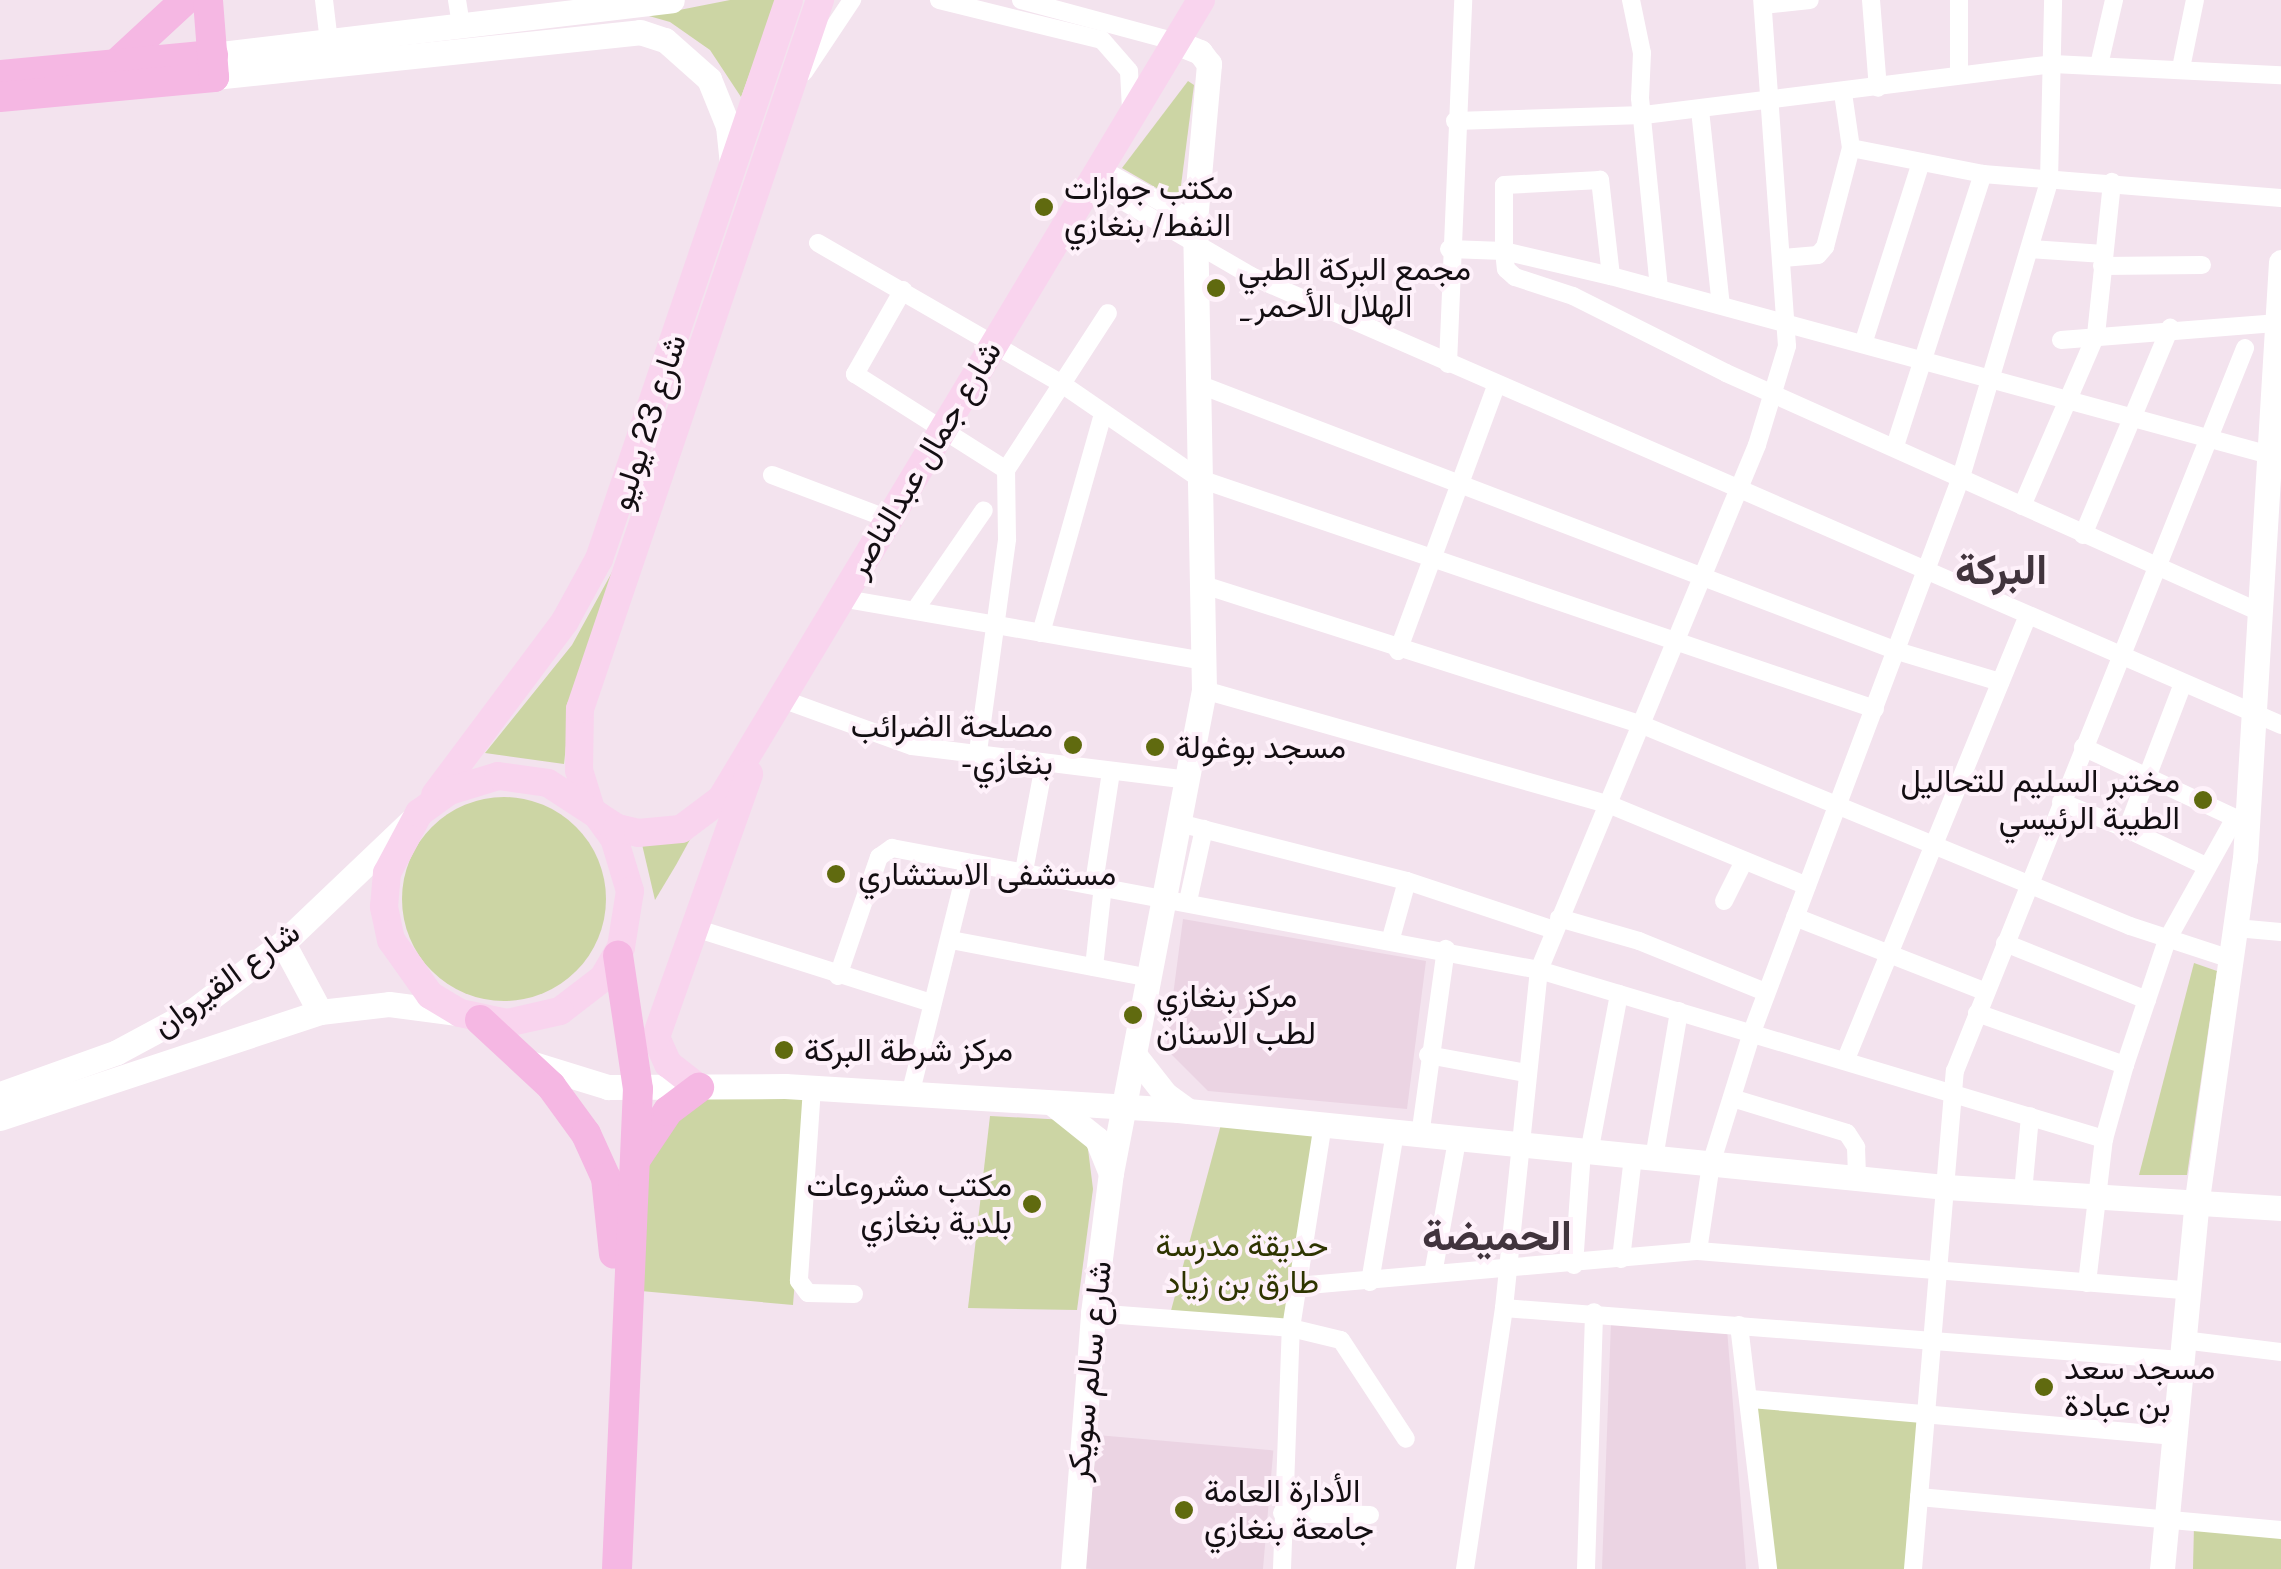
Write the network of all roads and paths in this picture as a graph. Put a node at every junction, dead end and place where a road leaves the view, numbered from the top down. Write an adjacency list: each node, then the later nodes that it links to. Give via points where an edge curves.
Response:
1 (184, 0): 24 (highway)
2 (208, 0): 27 (highway)
3 (324, 0): 23 (street)
4 (671, 0): 19 (main road)
5 (788, 0): 43 (main road, شارع 23 يوليو)
6 (820, 0): 35 (main road, شارع 23 يوليو)
7 (852, 0): 35 (street)
8 (939, 0): 37 (street, via 1102,40 1129,71)
9 (1021, 0): 22 (street)
10 (1463, 0): 40 (street)
11 (1631, 0): 39 (street)
12 (1810, 0): 18 (street)
13 (1871, 0): 32 (street)
14 (1959, 0): 31 (street)
15 (2053, 0): 25 (street)
16 (2114, 0): 26 (street)
17 (2194, 0): 28 (street)
18 (1762, 2): 36 (street)
19 (616, 4): 21 (main road)
20 (1198, 4): 22 (main road, شارع جمال عبدالناصر)
21 (459, 13): 23 (main road)
22 (1161, 38): 37 (main road, شارع جمال عبدالناصر); 49 (main road, شارع سالم سويكر, via 1200,52 1209,64)
23 (330, 42): 27 (main road)
24 (116, 64): 27 (highway); 29 (highway)
25 (2054, 64): 26 (street); 31 (street); 46 (street)
26 (2099, 64): 28 (street)
27 (213, 66): 34 (highway); 43 (main road, via 640,32 666,40 709,79 728,126)
28 (2182, 68): 30 (street)
29 (0, 74)
30 (2281, 75)
31 (1960, 76): 32 (street)
32 (1878, 88): 33 (street)
33 (1842, 92): 36 (street); 41 (street)
34 (0, 97)
35 (788, 98): 130 (main road, شارع 23 يوليو, via 580,709 578,770)
36 (1770, 102): 38 (street); 54 (street)
37 (1132, 108): 45 (main road, شارع جمال عبدالناصر)
38 (1700, 110): 39 (street); 61 (street)
39 (1644, 115): 40 (street); 59 (street)
40 (1454, 120): 51 (street)
41 (1850, 148): 42 (street); 54 (street, via 1825,247 1818,256)
42 (1920, 162): 44 (street); 69 (street)
43 (732, 166): 129 (main road, شارع 23 يوليو, via 599,560 565,621)
44 (1982, 174): 46 (street); 72 (street)
45 (1096, 176): 49 (street); 68 (main road, شارع جمال عبدالناصر)
46 (2049, 181): 47 (street); 52 (street)
47 (2112, 182): 48 (street); 55 (street)
48 (2281, 198)
49 (1195, 233): 71 (street); 75 (main road, شارع سالم سويكر)
50 (818, 242): 60 (street)
51 (1450, 249): 53 (street); 71 (street)
52 (2030, 249): 55 (street); 74 (street)
53 (1504, 251): 58 (street); 58 (street, via 1502,190 1508,181 1594,178 1603,184); 77 (street, via 1506,269 1515,277 1574,296)
54 (1783, 258): 64 (street)
55 (2103, 260): 57 (street); 66 (street)
56 (2281, 262): 62 (main road)
57 (2202, 266)
58 (1611, 276): 59 (street)
59 (1658, 289): 61 (street)
60 (904, 290): 68 (street); 81 (street, via 855,374)
61 (1721, 305): 64 (street)
62 (2279, 309): 65 (street); 84 (main road)
63 (1108, 313): 73 (street)
64 (1787, 323): 69 (street); 77 (street)
65 (2170, 328): 66 (street); 80 (street)
66 (2096, 335): 67 (street); 78 (street)
67 (2061, 340)
68 (993, 343): 73 (street); 81 (main road, شارع جمال عبدالناصر)
69 (1863, 344): 72 (street)
70 (2245, 348): 82 (street)
71 (1448, 364): 76 (street)
72 (1921, 364): 74 (street); 83 (street)
73 (1059, 382): 79 (street); 85 (street)
74 (1989, 382): 78 (street); 87 (street)
75 (1198, 384): 88 (main road, شارع سالم سويكر); 89 (street)
76 (1496, 386): 89 (street); 90 (street)
77 (1776, 395): 83 (street); 90 (street)
78 (2064, 402): 80 (street); 91 (street)
79 (1103, 414): 88 (street); 105 (street)
80 (2131, 422): 82 (street); 94 (street)
81 (940, 431): 85 (street); 93 (main road, شارع جمال عبدالناصر)
82 (2206, 441): 84 (street); 96 (street)
83 (1895, 446): 87 (street)
84 (2274, 457): 102 (main road)
85 (1006, 470): 104 (street, via 1007,539)
86 (772, 475): 93 (street)
87 (1961, 477): 91 (street); 97 (street)
88 (1200, 479): 95 (street); 99 (main road, شارع سالم سويكر)
89 (1462, 485): 95 (street); 98 (street)
90 (1738, 488): 97 (street); 98 (street)
91 (2022, 506): 94 (street)
92 (984, 510): 101 (street)
93 (886, 518): 100 (main road, شارع جمال عبدالناصر)
94 (2084, 535): 96 (street)
95 (1435, 558): 106 (street); 108 (street)
96 (2156, 565): 102 (street); 109 (street)
97 (1926, 575): 103 (street); 107 (street)
98 (1701, 578): 106 (street); 107 (street)
99 (1204, 585): 108 (street); 110 (main road, شارع سالم سويكر)
100 (840, 598): 101 (street); 114 (main road, شارع جمال عبدالناصر)
101 (915, 610): 104 (street)
102 (2255, 610): 116 (main road)
103 (2026, 618): 109 (street); 111 (street)
104 (994, 624): 105 (street); 121 (street)
105 (1041, 633): 110 (street)
106 (1677, 638): 115 (street); 117 (street)
107 (1897, 651): 111 (street); 115 (street)
108 (1398, 652): 117 (street)
109 (2119, 659): 112 (street); 119 (street)
110 (1204, 660): 113 (main road, شارع سالم سويكر)
111 (2000, 682): 134 (street)
112 (2182, 686): 116 (street); 124 (street)
113 (1204, 690): 125 (main road, شارع سالم سويكر); 127 (street)
114 (782, 699): 120 (main road, شارع جمال عبدالناصر); 121 (street, via 912,746)
115 (1874, 709): 128 (street)
116 (2255, 714): 118 (street); 131 (main road)
117 (1640, 724): 127 (street); 128 (street)
118 (2281, 725)
119 (2083, 747): 124 (street); 126 (street)
120 (756, 748): 130 (main road, شارع جمال عبدالناصر, via 722,800 681,829 638,833); 147 (main road)
121 (977, 759): 122 (street)
122 (1044, 764): 123 (street); 138 (street)
123 (1111, 772): 125 (street); 140 (street)
124 (2148, 776): 131 (street); 133 (street)
125 (1187, 780): 132 (main road, شارع سالم سويكر)
126 (2061, 802): 133 (street); 141 (street)
127 (1608, 804): 135 (street); 146 (street)
128 (1838, 806): 134 (street); 142 (street)
129 (423, 809): 130 (main road, via 472,781 510,777 548,783); 153 (main road, شارع القيروان); 171 (main road, via 387,872 391,940 430,996)
130 (594, 812): 157 (main road, via 625,864 630,892)
131 (2241, 820): 137 (street); 148 (main road)
132 (1192, 826): 139 (street); 143 (main road, شارع سالم سويكر)
133 (2128, 829): 137 (street)
134 (1934, 846): 141 (street); 156 (street)
135 (1744, 861): 142 (street); 144 (street)
136 (968, 863): 138 (street); 151 (street); 161 (street, via 884,850)
137 (2204, 865): 152 (street)
138 (1024, 871): 140 (street)
139 (1407, 881): 146 (street); 150 (street)
140 (1099, 884): 143 (street); 159 (street)
141 (2027, 884): 152 (street); 154 (street)
142 (1807, 886): 145 (street)
143 (1175, 899): 150 (street); 162 (main road, شارع سالم سويكر)
144 (1724, 902)
145 (1795, 917): 156 (street); 164 (street)
146 (1556, 924): 160 (street); 164 (street, via 1639,941)
147 (695, 928): 161 (street); 179 (main road, via 656,1037 668,1064)
148 (2236, 928): 149 (street); 158 (main road)
149 (2281, 932)
150 (1391, 938): 155 (street)
151 (951, 940): 159 (street); 167 (street)
152 (2166, 940): 158 (street); 166 (street)
153 (283, 943): 169 (main road); 183 (main road, شارع القيروان, via 152,1034)
154 (2005, 943): 163 (street); 166 (street)
155 (1446, 950): 160 (street); 173 (street)
156 (1889, 953): 163 (street); 175 (street)
157 (618, 955): 171 (main road, via 584,997 560,1011 534,1020); 181 (highway)
158 (2231, 959): 205 (main road)
159 (1094, 967): 162 (street)
160 (1539, 970): 165 (street); 178 (street)
161 (838, 976): 167 (street)
162 (1151, 978): 174 (main road, شارع سالم سويكر)
163 (1984, 991): 170 (street)
164 (1766, 992): 172 (street)
165 (1619, 994): 168 (street); 196 (street)
166 (2147, 1000): 177 (street)
167 (931, 1003): 184 (street)
168 (1679, 1010): 172 (street); 197 (street)
169 (320, 1012): 171 (main road, شارع القيروان, via 389,1004); 190 (main road, شارع القيروان)
170 (1977, 1012): 177 (street); 182 (street, via 1955,1071)
171 (470, 1016): 176 (highway)
172 (1752, 1032): 175 (street); 185 (street)
173 (1428, 1055): 178 (street); 192 (street)
174 (1136, 1058): 187 (main road, شارع سالم سويكر); 188 (main road)
175 (1846, 1059): 182 (street)
176 (525, 1061): 181 (main road, via 582,1081); 199 (highway)
177 (2125, 1064): 193 (street)
178 (1526, 1073): 195 (street)
179 (699, 1088): 180 (main road); 181 (main road); 199 (highway, via 655,1126)
180 (812, 1088): 184 (main road); 217 (street, via 799,1280 808,1292)
181 (638, 1089): 199 (highway)
182 (1954, 1093): 189 (street); 202 (street)
183 (0, 1094)
184 (910, 1095): 186 (main road)
185 (1732, 1098): 198 (street); 201 (street, via 1847,1133 1856,1147)
186 (1050, 1102): 187 (main road); 200 (main road, via 1084,1124)
187 (1125, 1108): 188 (main road); 200 (main road, شارع سالم سويكر)
188 (1188, 1111): 191 (main road)
189 (2030, 1116): 193 (street); 203 (street)
190 (0, 1118)
191 (1324, 1123): 192 (main road); 215 (street)
192 (1408, 1134): 194 (main road); 213 (street)
193 (2104, 1139): 204 (street)
194 (1457, 1140): 195 (main road); 212 (street)
195 (1520, 1146): 196 (main road); 211 (street)
196 (1586, 1153): 197 (main road); 209 (street)
197 (1644, 1158): 198 (main road); 208 (street)
198 (1711, 1164): 201 (main road); 207 (street)
199 (626, 1171): 235 (highway); 236 (highway)
200 (1111, 1173): 220 (main road, شارع سالم سويكر)
201 (1856, 1174): 202 (main road)
202 (1946, 1187): 203 (main road); 210 (street)
203 (2023, 1192): 204 (main road)
204 (2096, 1197): 205 (main road); 214 (street)
205 (2197, 1199): 206 (main road); 216 (main road)
206 (2281, 1208)
207 (1698, 1250): 208 (street); 210 (street)
208 (1621, 1259): 209 (street)
209 (1574, 1266): 211 (street)
210 (1939, 1270): 214 (street); 223 (street)
211 (1508, 1272): 212 (street); 218 (street)
212 (1434, 1274): 213 (street)
213 (1370, 1282): 215 (street)
214 (2087, 1283): 216 (street)
215 (1296, 1286): 222 (street)
216 (2188, 1290): 224 (main road)
217 (854, 1294)
218 (1504, 1308): 219 (street); 239 (street)
219 (1594, 1312): 221 (street); 240 (street)
220 (1093, 1313): 222 (street); 237 (main road, شارع سالم سويكر)
221 (1739, 1324): 223 (street); 226 (street)
222 (1291, 1328): 229 (street, via 1341,1340); 231 (street)
223 (1930, 1342): 224 (street); 227 (street)
224 (2182, 1350): 225 (street); 228 (main road)
225 (2281, 1352)
226 (1751, 1400): 227 (street); 241 (street)
227 (1924, 1415): 228 (street); 230 (street)
228 (2174, 1436): 233 (main road)
229 (1406, 1439)
230 (1919, 1497): 233 (street); 242 (street)
231 (1282, 1513): 232 (street); 238 (street)
232 (1370, 1515)
233 (2166, 1519): 234 (street); 243 (main road)
234 (2281, 1530)
235 (602, 1569)
236 (618, 1569)
237 (1073, 1569)
238 (1282, 1569)
239 (1465, 1569)
240 (1586, 1569)
241 (1768, 1569)
242 (1914, 1569)
243 (2162, 1569)

